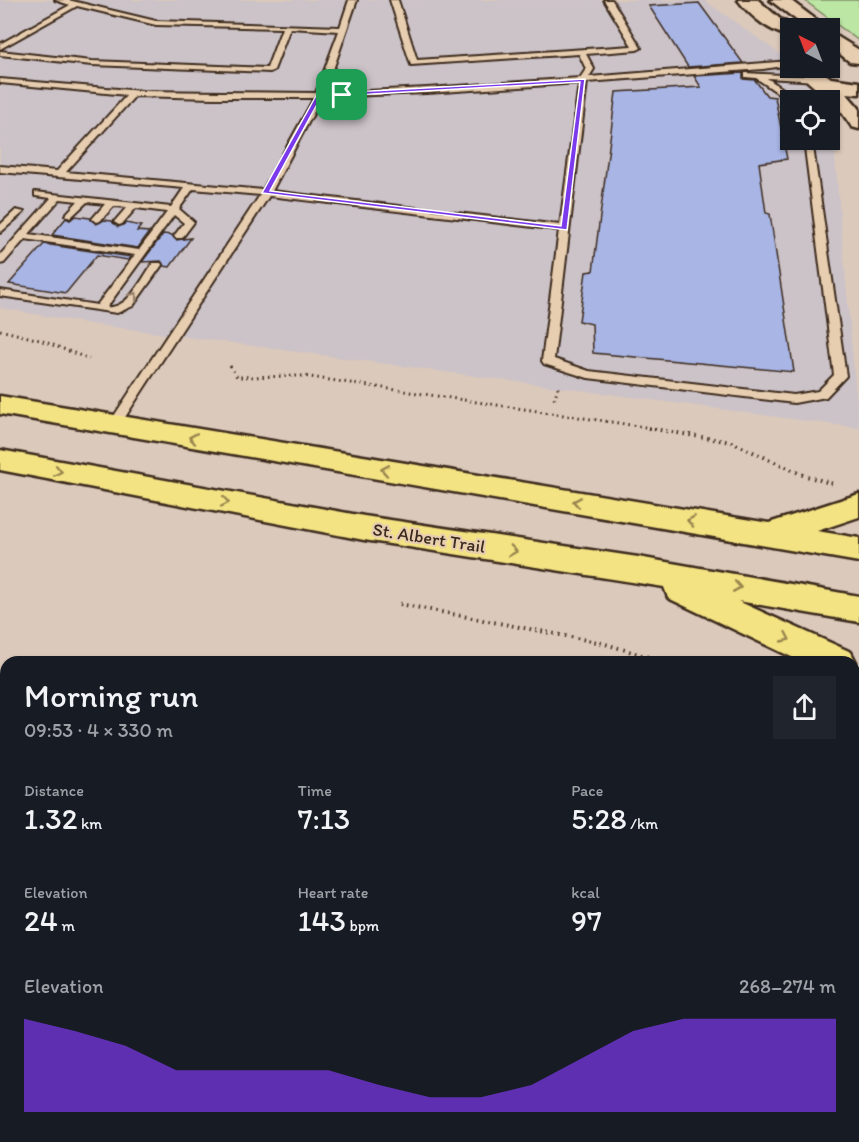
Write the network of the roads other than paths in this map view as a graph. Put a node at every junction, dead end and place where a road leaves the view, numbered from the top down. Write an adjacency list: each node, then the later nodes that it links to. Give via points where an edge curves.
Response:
1 (58, 0): 9 (lane)
2 (354, 0): 13 (lane)
3 (387, 0): 4 (lane)
4 (394, 0): 5 (lane); 16 (lane, via 414,63)
5 (403, 0)
6 (609, 0): 16 (lane, via 637,48)
7 (747, 0): 12 (street)
8 (779, 0): 10 (street)
9 (76, 4): 11 (lane, via 156,23); 15 (lane)
10 (804, 18)
11 (286, 26): 13 (lane); 17 (lane, via 270,70 92,63)
12 (780, 26)
13 (343, 29): 31 (lane)
14 (840, 45): 19 (street)
15 (0, 47)
16 (581, 51): 26 (lane, via 590,69)
17 (0, 53)
18 (840, 57): 19 (street)
19 (858, 58)
20 (780, 64): 21 (lane)
21 (694, 72): 22 (lane); 26 (lane)
22 (755, 75): 23 (lane); 29 (lane)
23 (780, 75)
24 (818, 78): 32 (street)
25 (824, 78): 28 (street)
26 (583, 80): 31 (lane); 48 (lane)
27 (0, 81): 30 (lane)
28 (859, 87)
29 (780, 91)
30 (134, 92): 31 (lane); 35 (lane)
31 (319, 96): 37 (lane)
32 (859, 123)
33 (809, 150): 48 (lane, via 840,376 822,394 794,399 588,374 548,361)
34 (0, 169): 35 (lane)
35 (60, 174): 36 (lane)
36 (190, 186): 37 (lane); 43 (lane)
37 (266, 193): 48 (lane); 58 (lane)
38 (38, 194): 39 (lane)
39 (58, 196): 40 (lane); 50 (lane)
40 (85, 200): 41 (lane); 45 (lane)
41 (111, 203): 42 (lane); 46 (lane)
42 (134, 205): 43 (lane); 47 (lane)
43 (174, 210): 51 (lane, via 189,222); 52 (lane)
44 (20, 212): 49 (lane)
45 (70, 215)
46 (97, 219)
47 (119, 222)
48 (564, 228)
49 (0, 230)
50 (22, 236): 52 (lane, via 101,243); 53 (lane)
51 (178, 236)
52 (141, 253): 56 (lane)
53 (0, 261)
54 (157, 265): 56 (lane, one-way to 54, via 113,311 129,304)
55 (0, 292): 56 (lane)
56 (100, 309)
57 (0, 405): 58 (main road)
58 (114, 425): 61 (main road, one-way to 58)
59 (0, 460): 63 (main road, St. Albert Trail, one-way to 63, via 375,530)
60 (859, 505): 61 (main road)
61 (770, 534): 62 (main road)
62 (859, 550)
63 (638, 570): 64 (main road, St. Albert Trail, one-way to 64); 65 (main road, one-way to 65)
64 (859, 609)
65 (825, 656)

